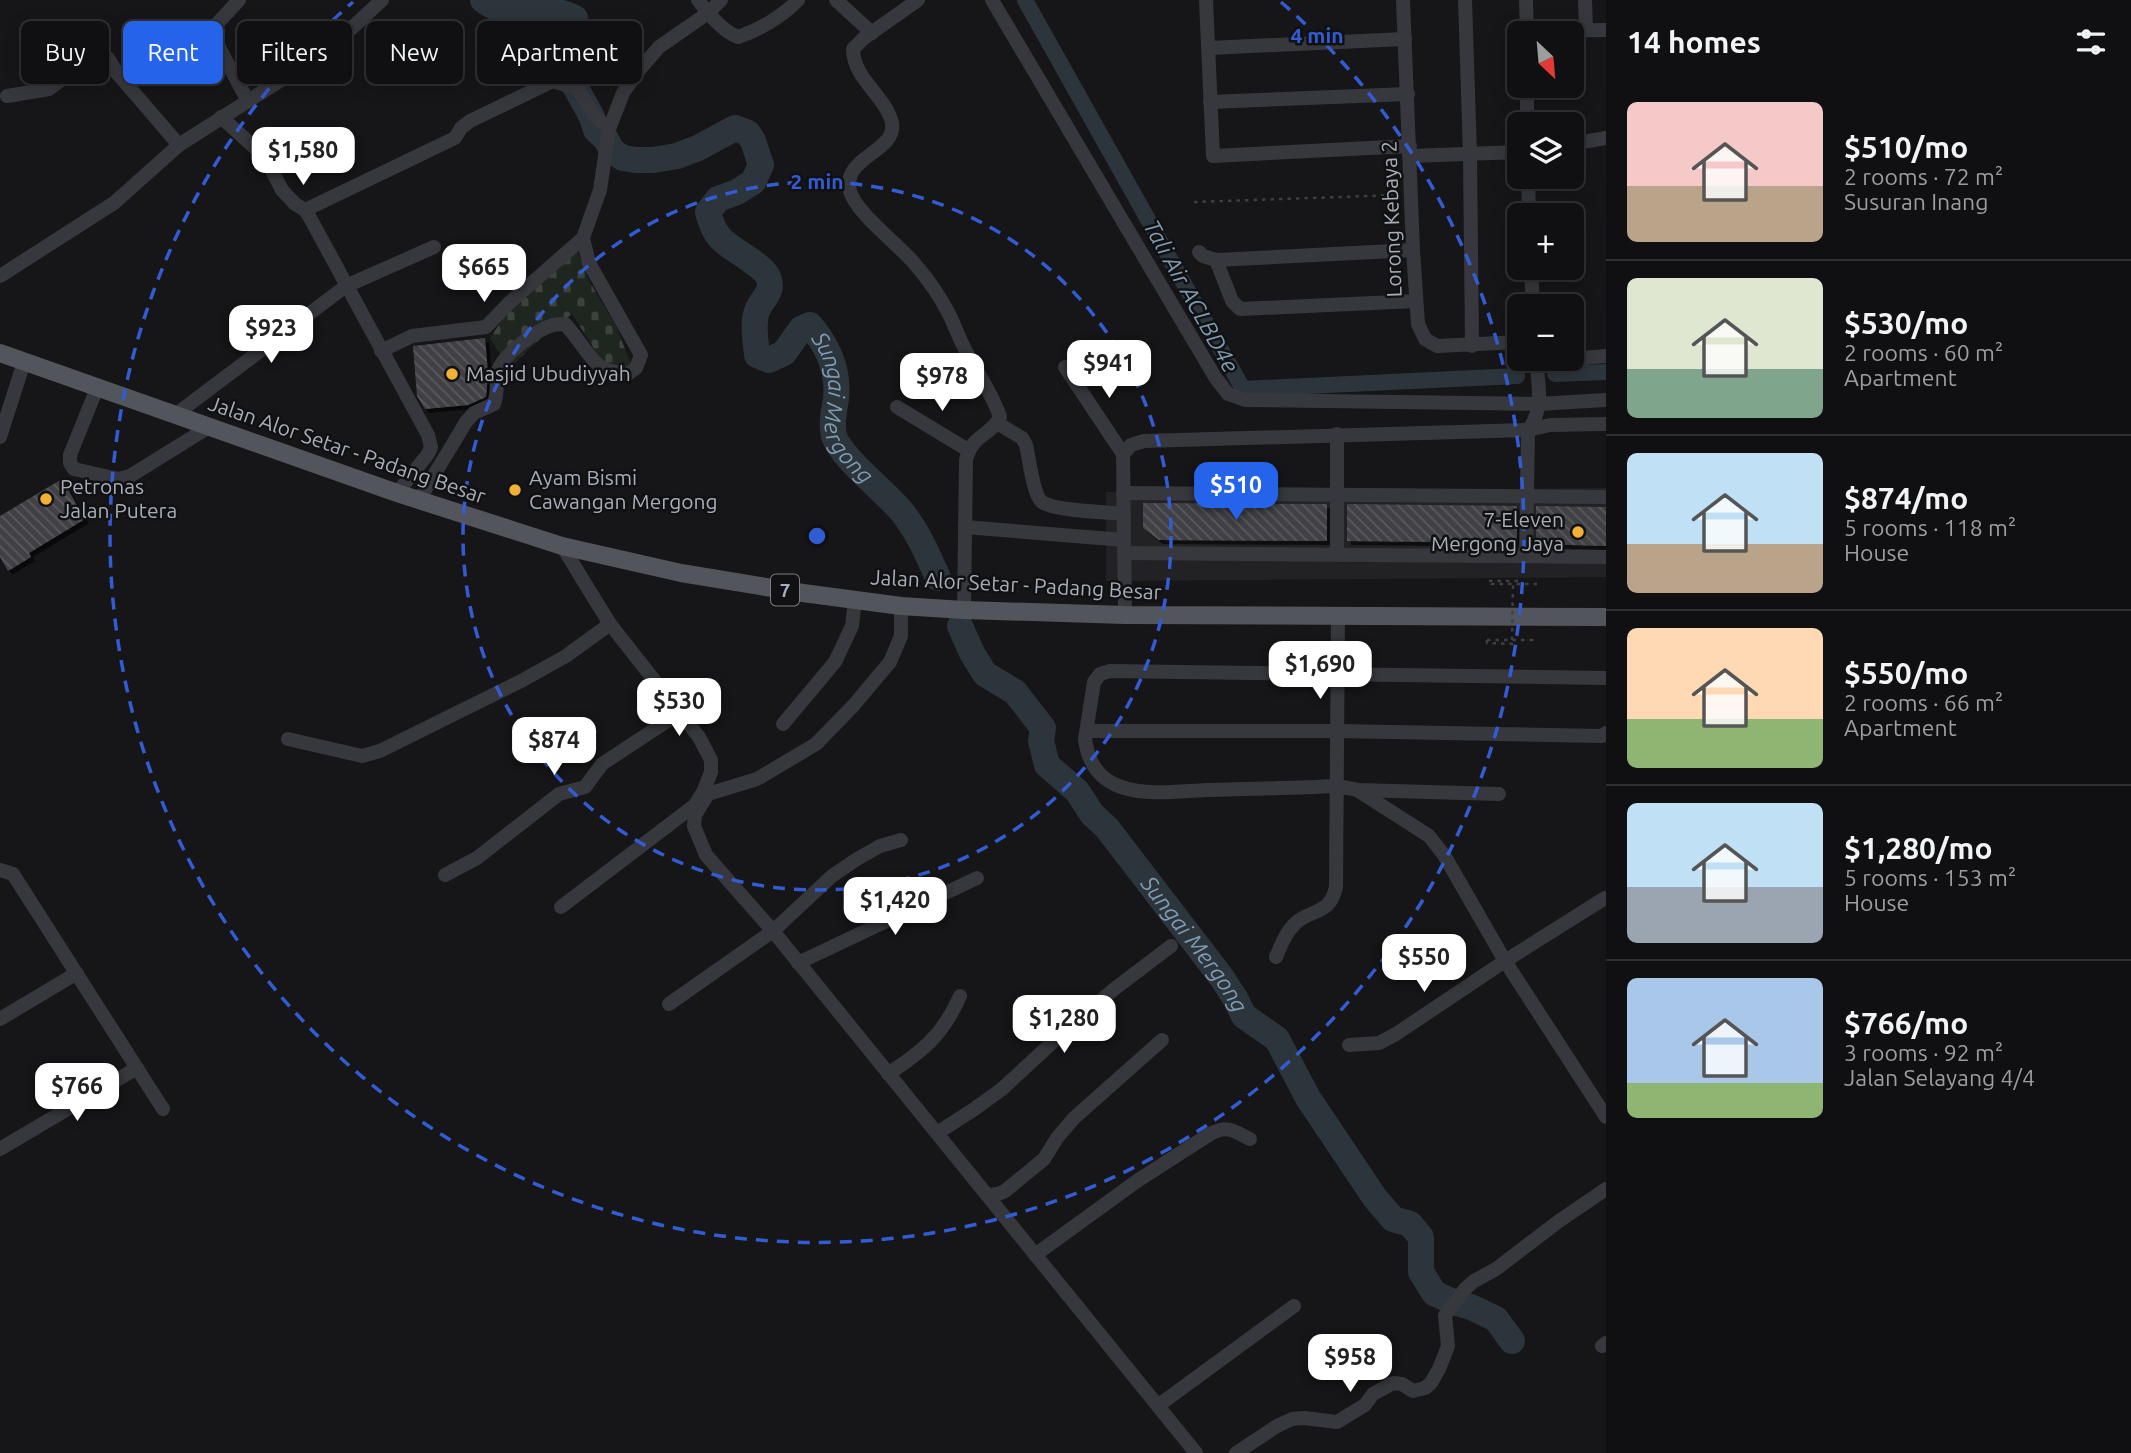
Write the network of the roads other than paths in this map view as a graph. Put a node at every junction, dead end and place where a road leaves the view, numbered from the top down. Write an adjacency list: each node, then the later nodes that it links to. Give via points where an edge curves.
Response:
1 (239, 0): 23 (street, via 215,26 214,38)
2 (382, 0): 23 (street, via 328,50)
3 (698, 0): 14 (street)
4 (721, 0): 14 (street)
5 (798, 0): 14 (street, via 738,37)
6 (836, 0): 18 (street)
7 (918, 0): 18 (street)
8 (992, 0): 53 (street, via 1228,394 1245,400)
9 (1206, 0): 20 (street)
10 (1403, 0): 19 (street, Lorong Kebaya 2)
11 (1465, 0): 32 (street)
12 (1526, 0): 15 (street)
13 (1585, 0): 16 (street)
14 (708, 13): 26 (street, via 659,47 640,69 623,93)
15 (1527, 21)
16 (1586, 30): 17 (street)
17 (1606, 30)
18 (872, 33): 56 (street, via 853,49 853,58 893,128 890,138 856,167 849,178 851,193 928,281 997,407)
19 (1405, 39): 20 (street); 21 (street, Lorong Kebaya 2)
20 (1209, 48): 24 (street)
21 (1408, 94): 24 (street); 30 (street, Lorong Kebaya 2)
22 (7, 96): 29 (street, via 49,89 100,55 108,58)
23 (248, 101): 25 (street)
24 (1210, 102): 30 (street, via 1213,156)
25 (221, 117): 29 (street); 33 (street, via 265,157 282,190)
26 (608, 132): 33 (street, via 578,89 553,81 470,121 455,138); 34 (street, via 600,190)
27 (1606, 138): 28 (street)
28 (1584, 142)
29 (179, 145): 39 (street, via 114,203)
30 (1410, 151): 32 (street); 36 (street, Lorong Kebaya 2)
31 (1507, 152): 32 (street)
32 (1470, 154): 43 (street)
33 (305, 210): 40 (street)
34 (583, 238): 44 (street, via 485,327 412,336); 69 (street, via 589,263 641,355 636,368 628,374 599,366 565,324 534,334 498,369 494,404 466,422)
35 (434, 247): 40 (street)
36 (1413, 250): 38 (street); 41 (street, Lorong Kebaya 2)
37 (1199, 251): 38 (street)
38 (1216, 260): 41 (street, via 1232,301 1240,309)
39 (0, 276)
40 (346, 286): 44 (street); 55 (street)
41 (1416, 301): 43 (street, Lorong Kebaya 2, via 1425,339 1437,346)
42 (1507, 343): 43 (street, Lorong Kebaya 2)
43 (1472, 346)
44 (381, 351): 64 (street, via 431,447)
45 (0, 353): 48 (main road, Jalan Alor Setar - Padang Besar / 7)
46 (1606, 356): 47 (street)
47 (1584, 357)
48 (24, 362): 51 (main road, Jalan Alor Setar - Padang Besar / 7); 61 (street)
49 (1065, 367): 63 (street)
50 (1537, 371): 53 (street)
51 (97, 388): 55 (main road, Jalan Alor Setar - Padang Besar / 7); 58 (street, via 70,454 74,469 118,479 130,476)
52 (1606, 400): 53 (street)
53 (1539, 404): 59 (street)
54 (897, 407): 62 (street)
55 (175, 415): 58 (main road, Jalan Alor Setar - Padang Besar / 7)
56 (997, 423): 62 (street); 70 (street, via 1026,445 1042,502)
57 (1606, 424): 59 (street)
58 (209, 427): 64 (main road, Jalan Alor Setar - Padang Besar / 7)
59 (1528, 430): 60 (street); 67 (street)
60 (1336, 434): 63 (street, via 1144,441 1131,444); 66 (street)
61 (0, 437)
62 (968, 450): 71 (street)
63 (1123, 454): 65 (street)
64 (397, 493): 69 (main road, Jalan Alor Setar - Padang Besar / 7)
65 (1124, 493): 66 (street); 70 (street)
66 (1336, 494): 67 (street); 74 (street)
67 (1527, 496): 68 (street); 75 (street)
68 (1606, 497)
69 (419, 500): 72 (main road, Jalan Alor Setar - Padang Besar / 7)
70 (1124, 514): 73 (street)
71 (965, 527): 73 (street); 79 (street)
72 (562, 546): 77 (main road, Jalan Alor Setar - Padang Besar / 7, via 681,573); 83 (street)
73 (1124, 546): 74 (street); 80 (street)
74 (1337, 555): 75 (street)
75 (1526, 556): 76 (street)
76 (1606, 557)
77 (855, 600): 78 (main road, Jalan Alor Setar - Padang Besar / 7); 87 (street, via 852,626 835,663)
78 (901, 606): 79 (main road, Jalan Alor Setar - Padang Besar / 7); 96 (street, via 901,636 890,662 816,744 757,779)
79 (964, 610): 80 (main road, Jalan Alor Setar - Padang Besar / 7)
80 (1125, 615): 81 (main road, Jalan Alor Setar - Padang Besar / 7)
81 (1338, 615): 82 (main road, Jalan Alor Setar - Padang Besar / 7); 84 (street)
82 (1606, 617)
83 (610, 624): 86 (street); 91 (street, via 523,680 380,751 362,756)
84 (1338, 675): 85 (street); 88 (street, via 1110,671 1094,682); 89 (street)
85 (1606, 678)
86 (681, 712): 92 (street, via 699,737); 99 (street, via 602,764 584,787 559,794 477,859)
87 (783, 724)
88 (1087, 731): 89 (street); 93 (street, via 1084,739 1092,766 1121,787 1155,792)
89 (1338, 731): 90 (street); 93 (street)
90 (1604, 734)
91 (288, 739)
92 (711, 772): 96 (street); 102 (street, via 695,805)
93 (1337, 786): 94 (street); 105 (street, via 1334,898 1326,908 1300,919 1290,929)
94 (1358, 790): 95 (street); 106 (street, via 1429,836)
95 (1499, 793)
96 (709, 794): 103 (street, via 695,815 697,836 706,855)
97 (901, 839): 103 (street, via 880,846 832,876)
98 (1, 870): 108 (street, via 13,874)
99 (445, 876)
100 (977, 878): 107 (street)
101 (1605, 898): 106 (street)
102 (561, 907)
103 (773, 931): 107 (street); 110 (street)
104 (1171, 946): 118 (street, via 1113,990 1002,1089)
105 (1276, 957)
106 (1505, 961): 113 (street, via 1396,1034 1379,1043); 117 (street)
107 (798, 963): 115 (street)
108 (77, 973): 111 (street); 114 (street)
109 (960, 996): 115 (street, via 950,1019 932,1041)
110 (669, 1004)
111 (0, 1019)
112 (1162, 1040): 122 (street, via 1074,1118 1044,1159 1005,1191)
113 (1349, 1045)
114 (137, 1068): 116 (street); 120 (street)
115 (888, 1074): 118 (street)
116 (163, 1109)
117 (1606, 1117)
118 (937, 1133): 122 (street)
119 (1250, 1139): 123 (street, via 1223,1128 1210,1134)
120 (0, 1149)
121 (1606, 1189): 127 (street, via 1465,1289 1445,1315 1448,1346 1435,1376 1424,1388 1413,1391 1393,1383 1337,1422 1292,1419)
122 (988, 1195): 123 (street)
123 (1035, 1255): 125 (street)
124 (1294, 1306): 125 (street)
125 (1159, 1405): 126 (street)
126 (1196, 1453)
127 (1236, 1453)

